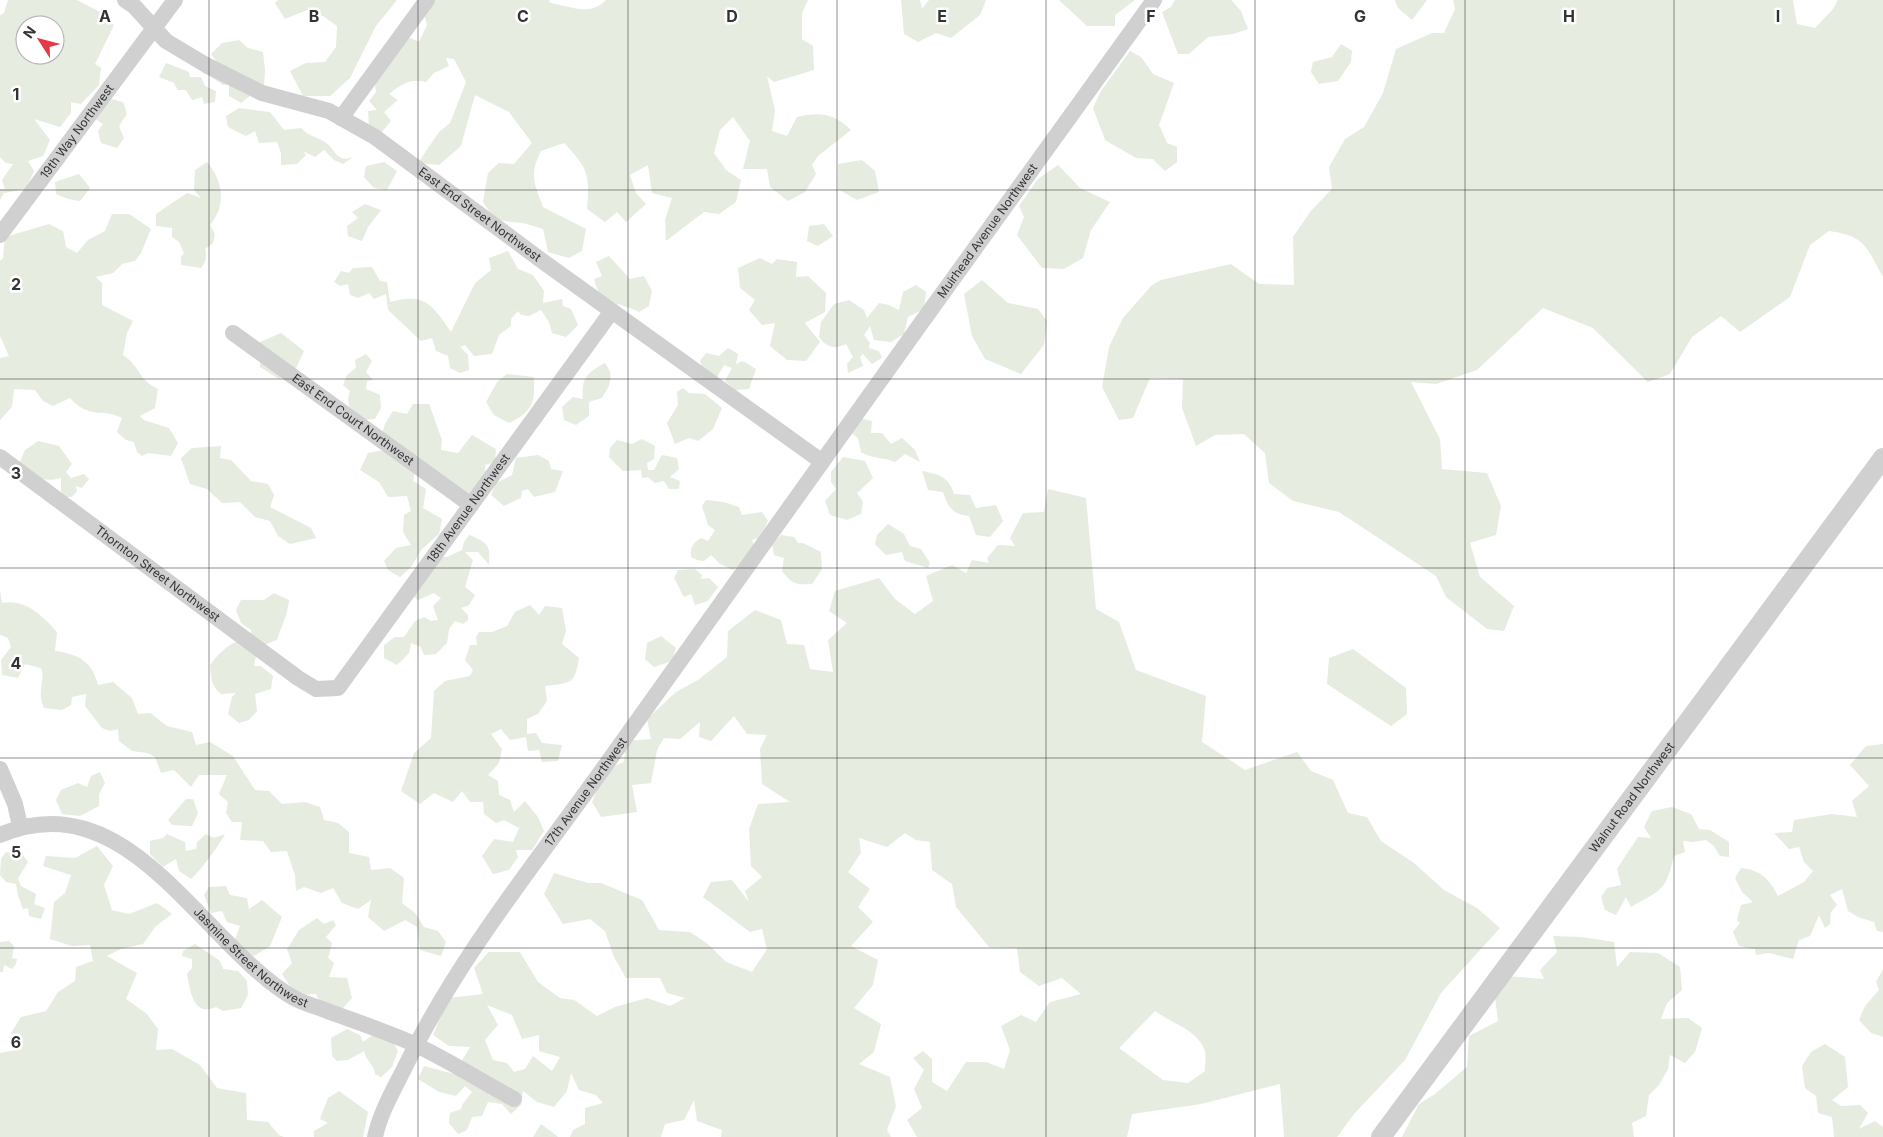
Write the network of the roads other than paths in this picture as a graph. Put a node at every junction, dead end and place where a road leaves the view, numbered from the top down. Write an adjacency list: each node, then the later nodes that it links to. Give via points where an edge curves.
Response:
1 (125, 0): 5 (street, East End Street Northwest)
2 (176, 0): 5 (street, 19th Way Northwest)
3 (427, 0): 6 (street)
4 (1154, 0): 12 (street, Muirhead Avenue Northwest)
5 (155, 29): 6 (street, East End Street Northwest, via 166,41 206,66 262,93 329,111); 7 (street, 19th Way Northwest)
6 (341, 118): 8 (street, East End Street Northwest, via 375,137)
7 (0, 235)
8 (612, 311): 12 (street, East End Street Northwest); 13 (street, 18th Avenue Northwest)
9 (233, 333): 13 (street, East End Court Northwest)
10 (0, 457): 14 (street, Thornton Street Northwest)
11 (1883, 458): 21 (street, Walnut Road Northwest)
12 (821, 461): 18 (street, 17th Avenue Northwest, via 603,769 500,908 459,969)
13 (471, 505): 14 (street, 18th Avenue Northwest, via 338,688)
14 (316, 689)
15 (0, 769): 16 (street, via 15,804)
16 (20, 826): 17 (street, Jasmine Street Northwest); 18 (street, Jasmine Street Northwest, via 62,824 108,836 143,859 257,972 295,999)
17 (0, 834)
18 (416, 1045): 19 (street, Jasmine Street Northwest); 20 (street, 17th Avenue Northwest)
19 (514, 1099)
20 (375, 1137)
21 (1381, 1137)

